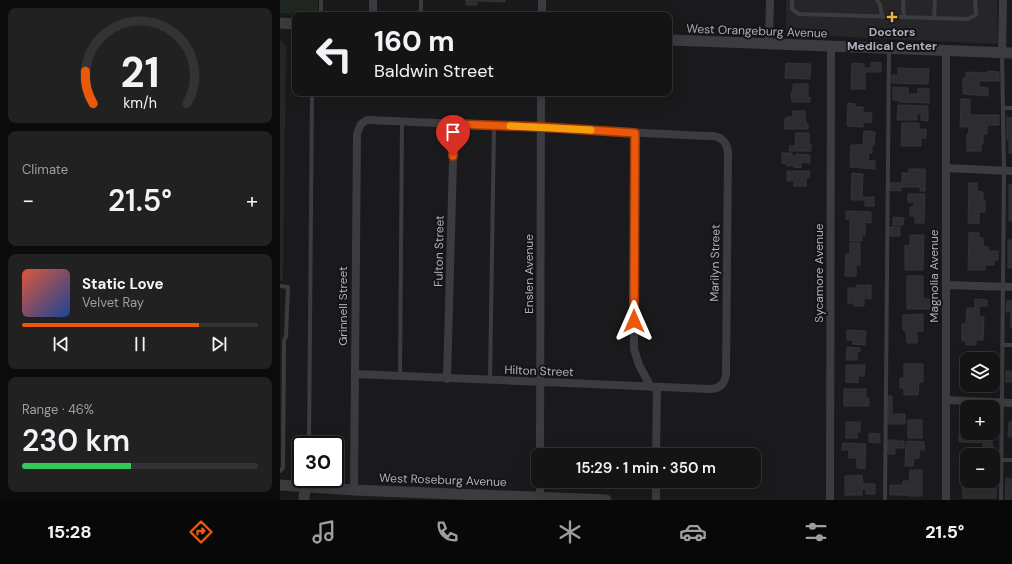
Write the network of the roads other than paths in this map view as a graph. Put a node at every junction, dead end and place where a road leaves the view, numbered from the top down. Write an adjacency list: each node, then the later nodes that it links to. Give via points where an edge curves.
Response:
1 (321, 0): 12 (lane)
2 (373, 0): 13 (street)
3 (421, 0): 14 (lane)
4 (542, 0): 15 (street)
5 (770, 0): 22 (street)
6 (792, 0): 16 (lane, via 792,9 799,14)
7 (877, 0): 16 (lane)
8 (903, 0): 17 (lane)
9 (935, 0): 18 (lane)
10 (975, 0): 18 (lane, via 976,15 968,19)
11 (1002, 0): 26 (street)
12 (321, 12)
13 (374, 12)
14 (421, 12)
15 (542, 12)
16 (882, 16): 17 (lane)
17 (904, 17): 18 (lane)
18 (934, 18)
19 (280, 23): 20 (street)
20 (292, 24)
21 (672, 40): 22 (street, West Orangeburg Avenue)
22 (769, 43): 23 (street, West Orangeburg Avenue)
23 (831, 47): 24 (street, West Orangeburg Avenue); 71 (street, Sycamore Avenue)
24 (889, 49): 25 (street, West Orangeburg Avenue); 72 (lane)
25 (946, 52): 26 (street, West Orangeburg Avenue); 36 (street, Magnolia Avenue)
26 (1007, 53): 29 (lane)
27 (312, 96): 54 (lane)
28 (541, 96): 34 (street, Enslen Avenue)
29 (1004, 108): 30 (lane); 37 (lane)
30 (1012, 108)
31 (402, 122): 32 (street); 44 (street, Grinnell Street, via 367,120 361,124 357,134); 45 (lane)
32 (454, 124): 33 (street); 46 (street, Fulton Street)
33 (494, 126): 34 (street); 47 (lane)
34 (542, 127): 35 (street); 48 (street, Enslen Avenue)
35 (635, 133): 49 (street, Marilyn Street, via 713,136 724,141 728,147 726,379); 50 (street, via 634,349 639,365)
36 (946, 168): 37 (street); 38 (street, Magnolia Avenue)
37 (1008, 171): 40 (lane)
38 (946, 285): 40 (street); 51 (street, Magnolia Avenue)
39 (280, 286): 59 (lane, via 288,287 284,340 283,468)
40 (1003, 287): 41 (street); 42 (lane)
41 (1012, 287)
42 (1002, 345): 43 (lane); 52 (lane)
43 (1012, 345)
44 (355, 374): 45 (street, Hilton Street); 65 (street, Grinnell Street)
45 (400, 376): 46 (street, Hilton Street)
46 (447, 378): 47 (street, Hilton Street)
47 (490, 380): 48 (street, Hilton Street)
48 (541, 383): 50 (street, Hilton Street); 55 (street, Enslen Avenue)
49 (722, 385): 50 (street, Hilton Street, via 710,389)
50 (654, 387): 56 (street)
51 (946, 400): 52 (street); 73 (street, Magnolia Avenue)
52 (1001, 402): 53 (street); 57 (lane)
53 (1012, 403)
54 (308, 436)
55 (540, 448)
56 (656, 448)
57 (1002, 460): 58 (lane); 74 (lane)
58 (1012, 460)
59 (280, 471)
60 (280, 485): 61 (street, West Roseburg Avenue)
61 (292, 485)
62 (306, 488): 68 (street)
63 (335, 488): 65 (street, West Roseburg Avenue)
64 (656, 488): 70 (street)
65 (354, 490): 66 (street, West Roseburg Avenue)
66 (416, 496): 67 (street, West Roseburg Avenue)
67 (540, 498): 69 (street, West Roseburg Avenue)
68 (304, 500)
69 (606, 500)
70 (656, 500)
71 (830, 500)
72 (885, 500)
73 (946, 500)
74 (1001, 500)

